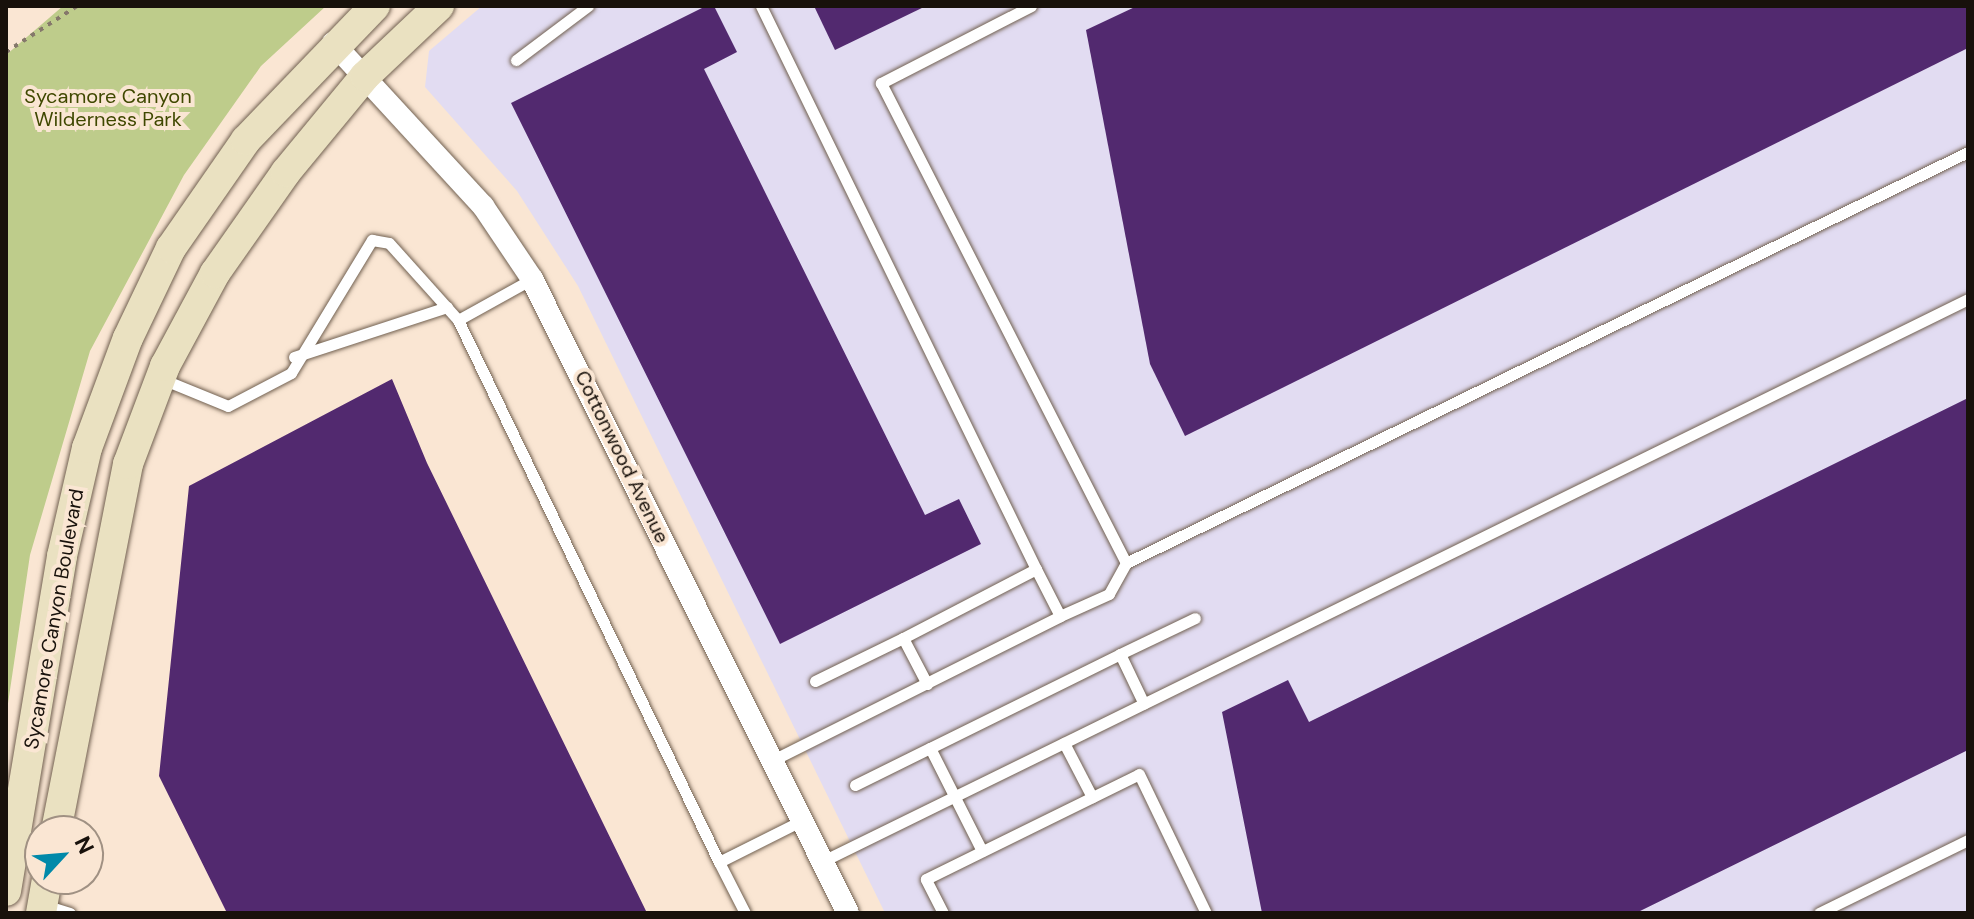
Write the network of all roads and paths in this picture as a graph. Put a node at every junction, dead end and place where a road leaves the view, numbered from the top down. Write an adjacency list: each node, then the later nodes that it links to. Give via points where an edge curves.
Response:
1 (77, 6): 8 (path)
2 (375, 6): 7 (main road, Sycamore Canyon Boulevard)
3 (439, 6): 10 (main road, Sycamore Canyon Boulevard)
4 (588, 6): 9 (lane)
5 (761, 6): 19 (lane)
6 (1031, 6): 18 (lane, via 881,83)
7 (333, 43): 10 (street, Cottonwood Avenue); 39 (main road, Sycamore Canyon Boulevard, via 246,140 171,248 128,338 87,448 62,556)
8 (6, 52)
9 (516, 60)
10 (365, 76): 12 (street, Cottonwood Avenue, via 483,206); 17 (main road, Sycamore Canyon Boulevard, via 215,273)
11 (1968, 152): 18 (lane)
12 (532, 279): 15 (lane); 29 (street, Cottonwood Avenue)
13 (1968, 299): 26 (lane)
14 (447, 307): 15 (lane); 16 (lane); 16 (lane, via 389,243 372,240)
15 (458, 320): 38 (lane)
16 (294, 357): 17 (lane, via 291,373 228,406)
17 (160, 379): 33 (main road, Sycamore Canyon Boulevard, via 128,464)
18 (1126, 563): 20 (lane, via 1109,594)
19 (1036, 569): 20 (lane); 22 (lane)
20 (1060, 616): 25 (lane)
21 (1195, 618): 23 (lane)
22 (903, 638): 24 (lane); 25 (lane)
23 (1120, 654): 26 (lane); 28 (lane)
24 (815, 681)
25 (927, 684): 29 (lane)
26 (1144, 704): 27 (lane)
27 (1064, 743): 31 (lane); 32 (lane)
28 (930, 748): 30 (lane); 31 (lane)
29 (773, 760): 34 (street, Cottonwood Avenue)
30 (855, 785)
31 (954, 797): 36 (lane); 37 (lane)
32 (1092, 797): 36 (lane); 43 (lane, via 1139,774)
33 (59, 815)
34 (803, 820): 37 (street, Cottonwood Avenue); 38 (lane)
35 (1968, 840): 44 (lane)
36 (982, 851): 42 (lane, via 926,879)
37 (823, 861): 41 (street, Cottonwood Avenue)
38 (719, 862): 40 (lane)
39 (6, 891)
40 (745, 913)
41 (848, 913)
42 (943, 913)
43 (1206, 913)
44 (1819, 913)

